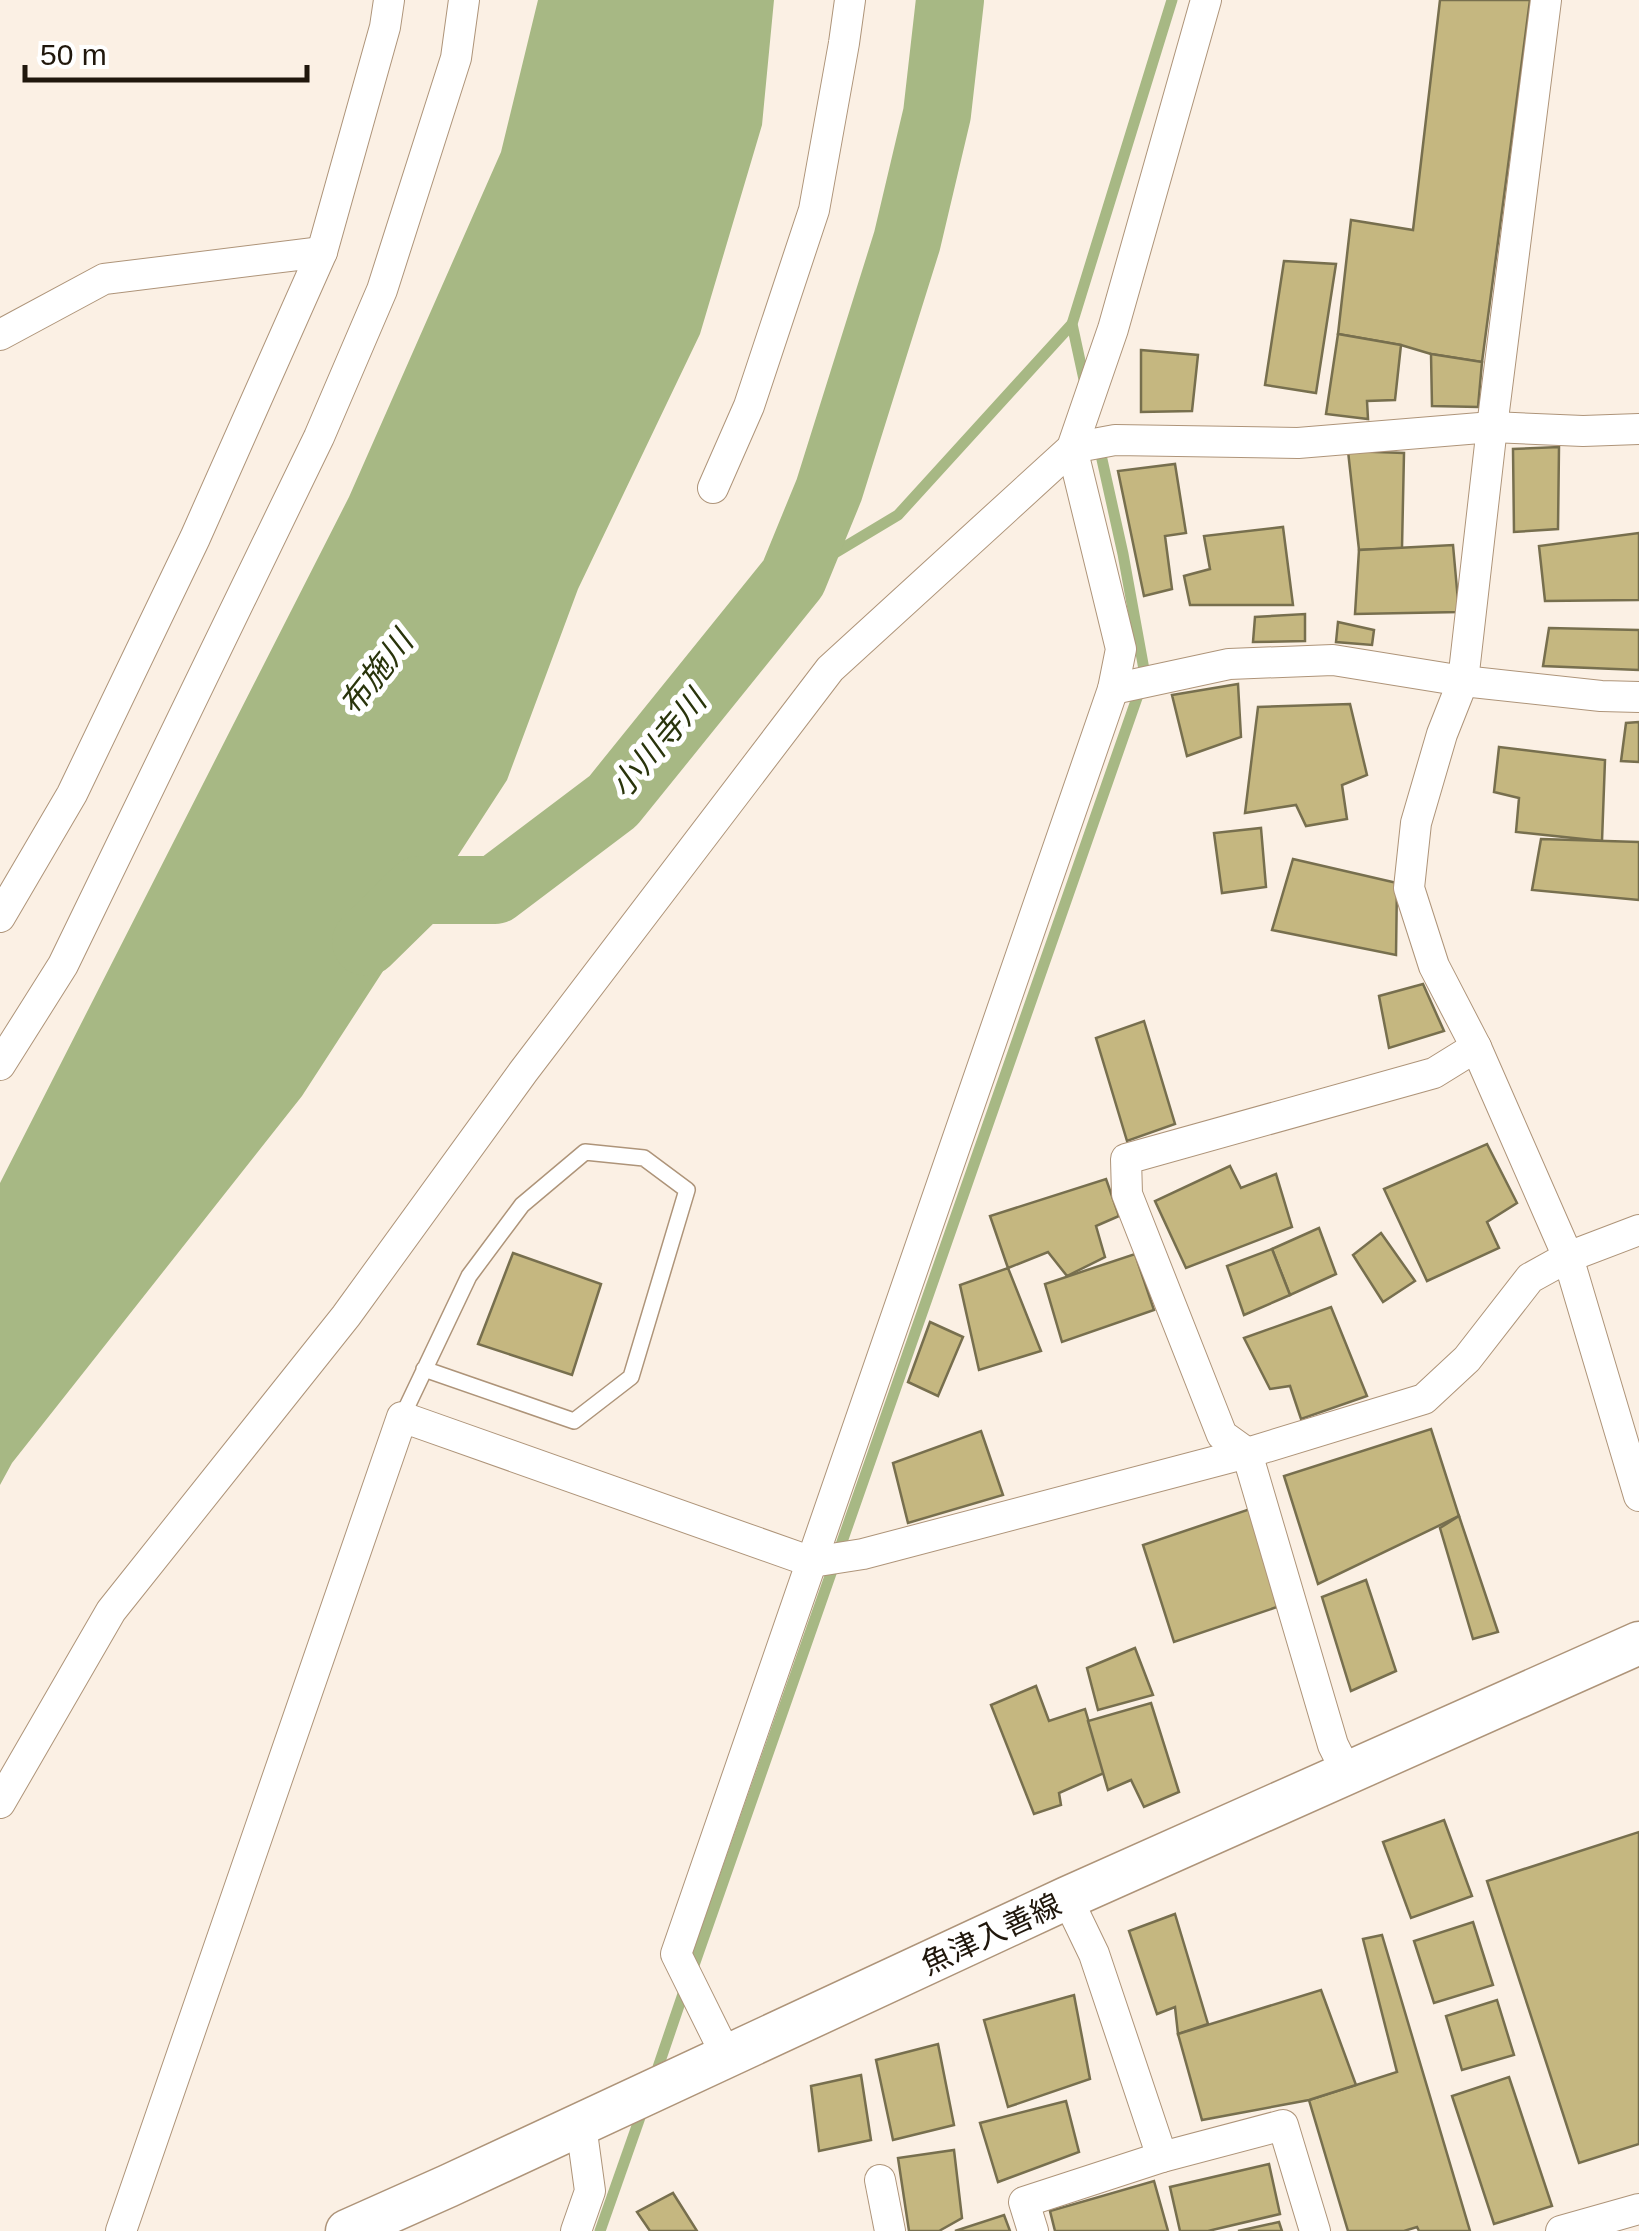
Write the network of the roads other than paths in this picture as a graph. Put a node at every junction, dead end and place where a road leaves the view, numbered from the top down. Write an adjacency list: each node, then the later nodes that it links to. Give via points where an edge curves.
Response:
1 (389, 0): 6 (street)
2 (464, 0): 17 (street, via 456,58 382,290 320,438 63,966)
3 (850, 0): 11 (street, via 814,210 749,406)
4 (1206, 0): 10 (street, via 1113,329)
5 (1546, 0): 8 (street)
6 (322, 252): 7 (street, via 104,278); 15 (street, via 72,794)
7 (0, 335)
8 (1492, 427): 9 (street); 10 (street, via 1298,443 1115,440); 12 (street)
9 (1639, 428)
10 (1072, 448): 13 (street, via 1121,649); 27 (street, via 830,669 346,1316 111,1611)
11 (713, 488)
12 (1463, 681): 13 (street, via 1333,660 1229,664); 14 (street); 16 (street, via 1416,822 1408,888 1434,966)
13 (1114, 689): 24 (street)
14 (1639, 696)
15 (0, 916)
16 (1476, 1047): 19 (street); 22 (street, via 1434,1073 1126,1159 1127,1194 1222,1435)
17 (0, 1066)
18 (1639, 1230): 19 (street)
19 (1568, 1257): 22 (street, via 1530,1278 1467,1359 1424,1399); 23 (street)
20 (424, 1370): 20 (lane, via 479,1262 522,1204 585,1152 644,1158 688,1190 630,1377 574,1421); 21 (lane)
21 (402, 1417): 24 (street); 34 (street)
22 (1247, 1453): 24 (street); 26 (street)
23 (1639, 1496)
24 (812, 1562): 29 (street, via 676,1954)
25 (1639, 1643): 26 (main road, 魚津入善線)
26 (1347, 1774): 28 (main road, 魚津入善線)
27 (0, 1804)
28 (1068, 1898): 29 (main road, 魚津入善線); 31 (street, via 1094,1954)
29 (727, 2057): 30 (main road, 魚津入善線)
30 (581, 2124): 35 (main road, 魚津入善線); 36 (street, via 590,2191)
31 (1162, 2156): 38 (street, via 1024,2202); 39 (street, via 1283,2125)
32 (880, 2180): 37 (street)
33 (1639, 2209): 40 (street)
34 (121, 2231)
35 (346, 2231)
36 (576, 2231)
37 (890, 2231)
38 (1033, 2231)
39 (1315, 2231)
40 (1561, 2231)

